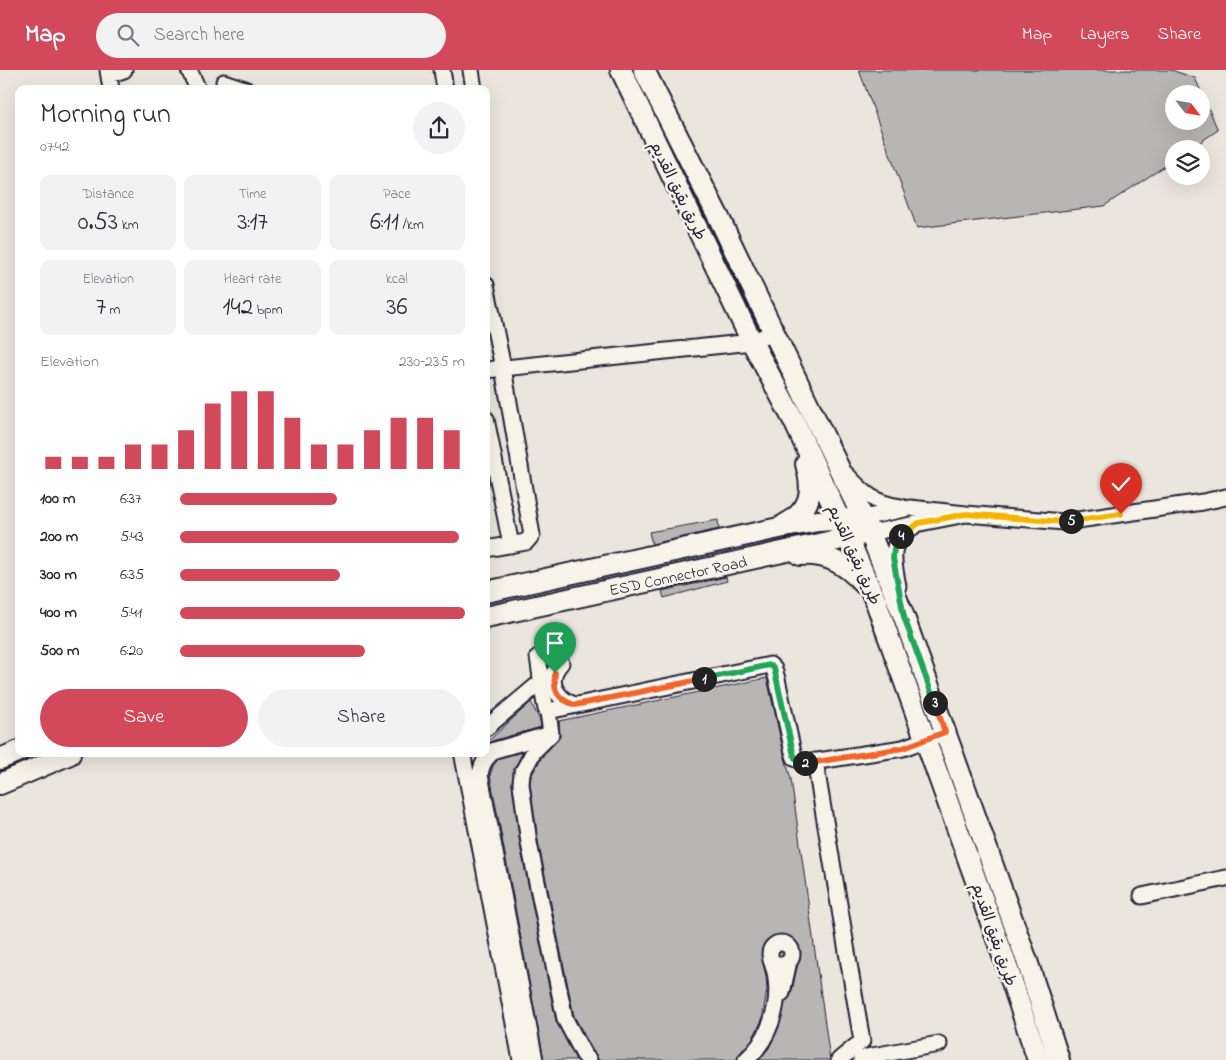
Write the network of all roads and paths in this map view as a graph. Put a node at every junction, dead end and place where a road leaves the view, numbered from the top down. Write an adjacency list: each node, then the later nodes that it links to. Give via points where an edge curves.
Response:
1 (124, 70): 7 (street)
2 (189, 70): 9 (street)
3 (442, 70): 11 (street)
4 (471, 70): 12 (street)
5 (621, 70): 15 (main road, طريق بقيق القديم)
6 (644, 70): 14 (main road, طريق بقيق القديم)
7 (110, 78)
8 (223, 80): 10 (street)
9 (196, 85)
10 (235, 85)
11 (444, 85)
12 (473, 85)
13 (490, 303): 16 (street)
14 (774, 332): 15 (street); 20 (main road, طريق بقيق القديم)
15 (752, 342): 16 (street); 18 (main road, طريق بقيق القديم)
16 (504, 368): 17 (street); 29 (street, via 532,534 526,542)
17 (490, 370)
18 (794, 421): 24 (main road, طريق بقيق القديم); 27 (main road, via 811,489 804,509)
19 (490, 439): 29 (street)
20 (838, 466): 22 (street, via 871,498 887,505); 26 (main road, طريق بقيق القديم)
21 (1226, 497): 23 (street, via 1064,522)
22 (910, 508): 23 (street); 26 (street)
23 (966, 514): 25 (street)
24 (840, 520): 26 (main road, ESD Connector Road); 27 (main road, ESD Connector Road); 28 (main road, طريق بقيق القديم)
25 (919, 523): 26 (street); 37 (street, via 902,534 894,548)
26 (866, 525): 28 (main road, ESD Connector Road); 37 (main road, طريق بقيق القديم)
27 (779, 528): 32 (main road, ESD Connector Road)
28 (848, 538): 31 (main road, ESD Connector Road); 34 (main road, طريق بقيق القديم)
29 (511, 545): 30 (street)
30 (490, 548)
31 (761, 556): 34 (main road, via 814,554 838,562 863,583); 35 (main road, ESD Connector Road)
32 (532, 582): 33 (main road, ESD Connector Road); 35 (main road)
33 (490, 591)
34 (876, 602): 45 (main road, طريق بقيق القديم)
35 (537, 606): 36 (main road, ESD Connector Road)
36 (490, 616)
37 (904, 617): 43 (main road, طريق بقيق القديم)
38 (542, 686): 39 (street, via 538,657 550,664 561,663 555,673 556,692); 40 (street); 41 (street); 42 (street)
39 (575, 705): 40 (street); 54 (street, via 770,665 774,668 795,758 805,763)
40 (548, 711): 44 (street)
41 (490, 725)
42 (490, 731)
43 (945, 732): 45 (street); 70 (main road, طريق بقيق القديم)
44 (551, 734): 46 (street); 48 (street); 65 (street, via 534,751 520,784 565,1019)
45 (926, 740): 54 (street, via 903,748); 69 (main road, طريق بقيق القديم)
46 (532, 745): 63 (street, via 493,758 486,777); 64 (street, via 515,773 514,785 540,941 558,1018 570,1047)
47 (15, 753): 53 (main road)
48 (490, 754)
49 (63, 757): 55 (main road)
50 (459, 757): 60 (street)
51 (463, 757): 61 (street)
52 (487, 757): 62 (street, via 480,775)
53 (0, 759)
54 (815, 761): 68 (street, via 862,1042)
55 (0, 784)
56 (1226, 878): 57 (street)
57 (1142, 896)
58 (939, 1044): 59 (street)
59 (864, 1059)
60 (514, 1060)
61 (520, 1060)
62 (535, 1060)
63 (541, 1060)
64 (582, 1060)
65 (589, 1060)
66 (746, 1060): 67 (street, via 770,1028 776,978 771,960 780,965 788,961 779,1020)
67 (756, 1060)
68 (839, 1060)
69 (1038, 1060)
70 (1060, 1060)

